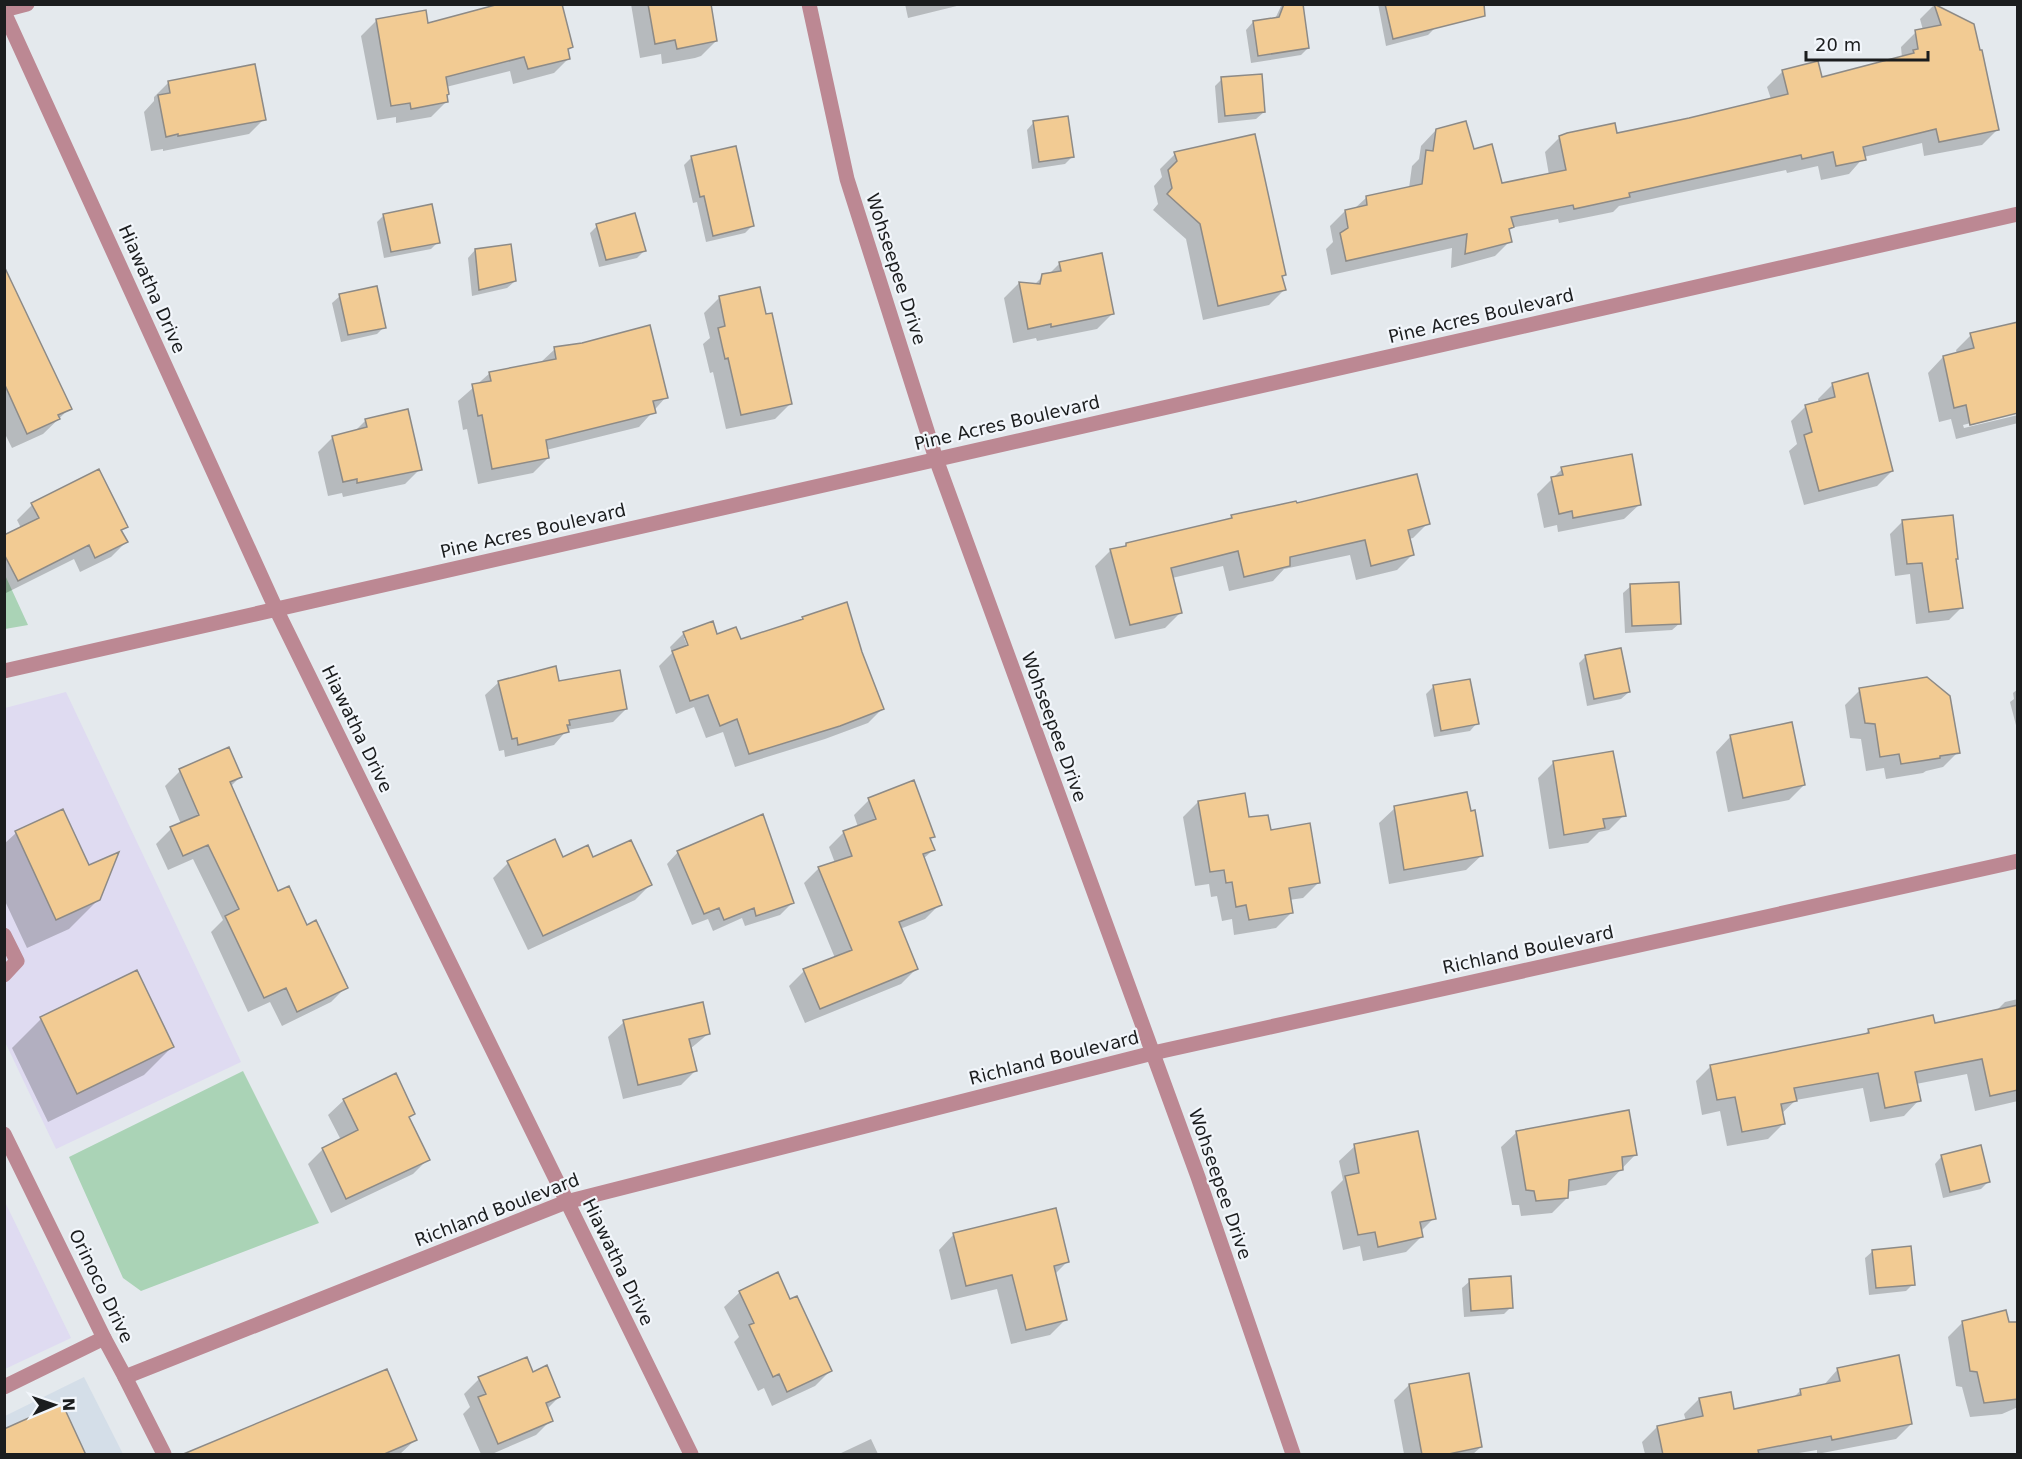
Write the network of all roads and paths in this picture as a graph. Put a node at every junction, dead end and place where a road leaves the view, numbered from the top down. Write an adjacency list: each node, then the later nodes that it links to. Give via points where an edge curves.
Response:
1 (27, 4): 3 (street)
2 (809, 4): 5 (street, Wohseepee Drive, via 847,179)
3 (4, 11): 6 (street, Hiawatha Drive)
4 (2018, 214): 5 (street, Pine Acres Boulevard)
5 (936, 459): 6 (street, Pine Acres Boulevard); 11 (street, Wohseepee Drive)
6 (276, 609): 7 (street, Pine Acres Boulevard); 13 (street, Hiawatha Drive)
7 (4, 671)
8 (2018, 861): 11 (street, Richland Boulevard)
9 (4, 934): 10 (street, via 17,961)
10 (4, 975)
11 (1153, 1053): 13 (street, Richland Boulevard); 19 (street, Wohseepee Drive)
12 (4, 1134): 14 (street, Orinoco Drive)
13 (566, 1202): 15 (street, Richland Boulevard); 18 (street, Hiawatha Drive)
14 (104, 1338): 15 (street, Orinoco Drive); 16 (street)
15 (125, 1377): 17 (street, Orinoco Drive)
16 (4, 1387)
17 (164, 1455)
18 (691, 1455)
19 (1293, 1455)

